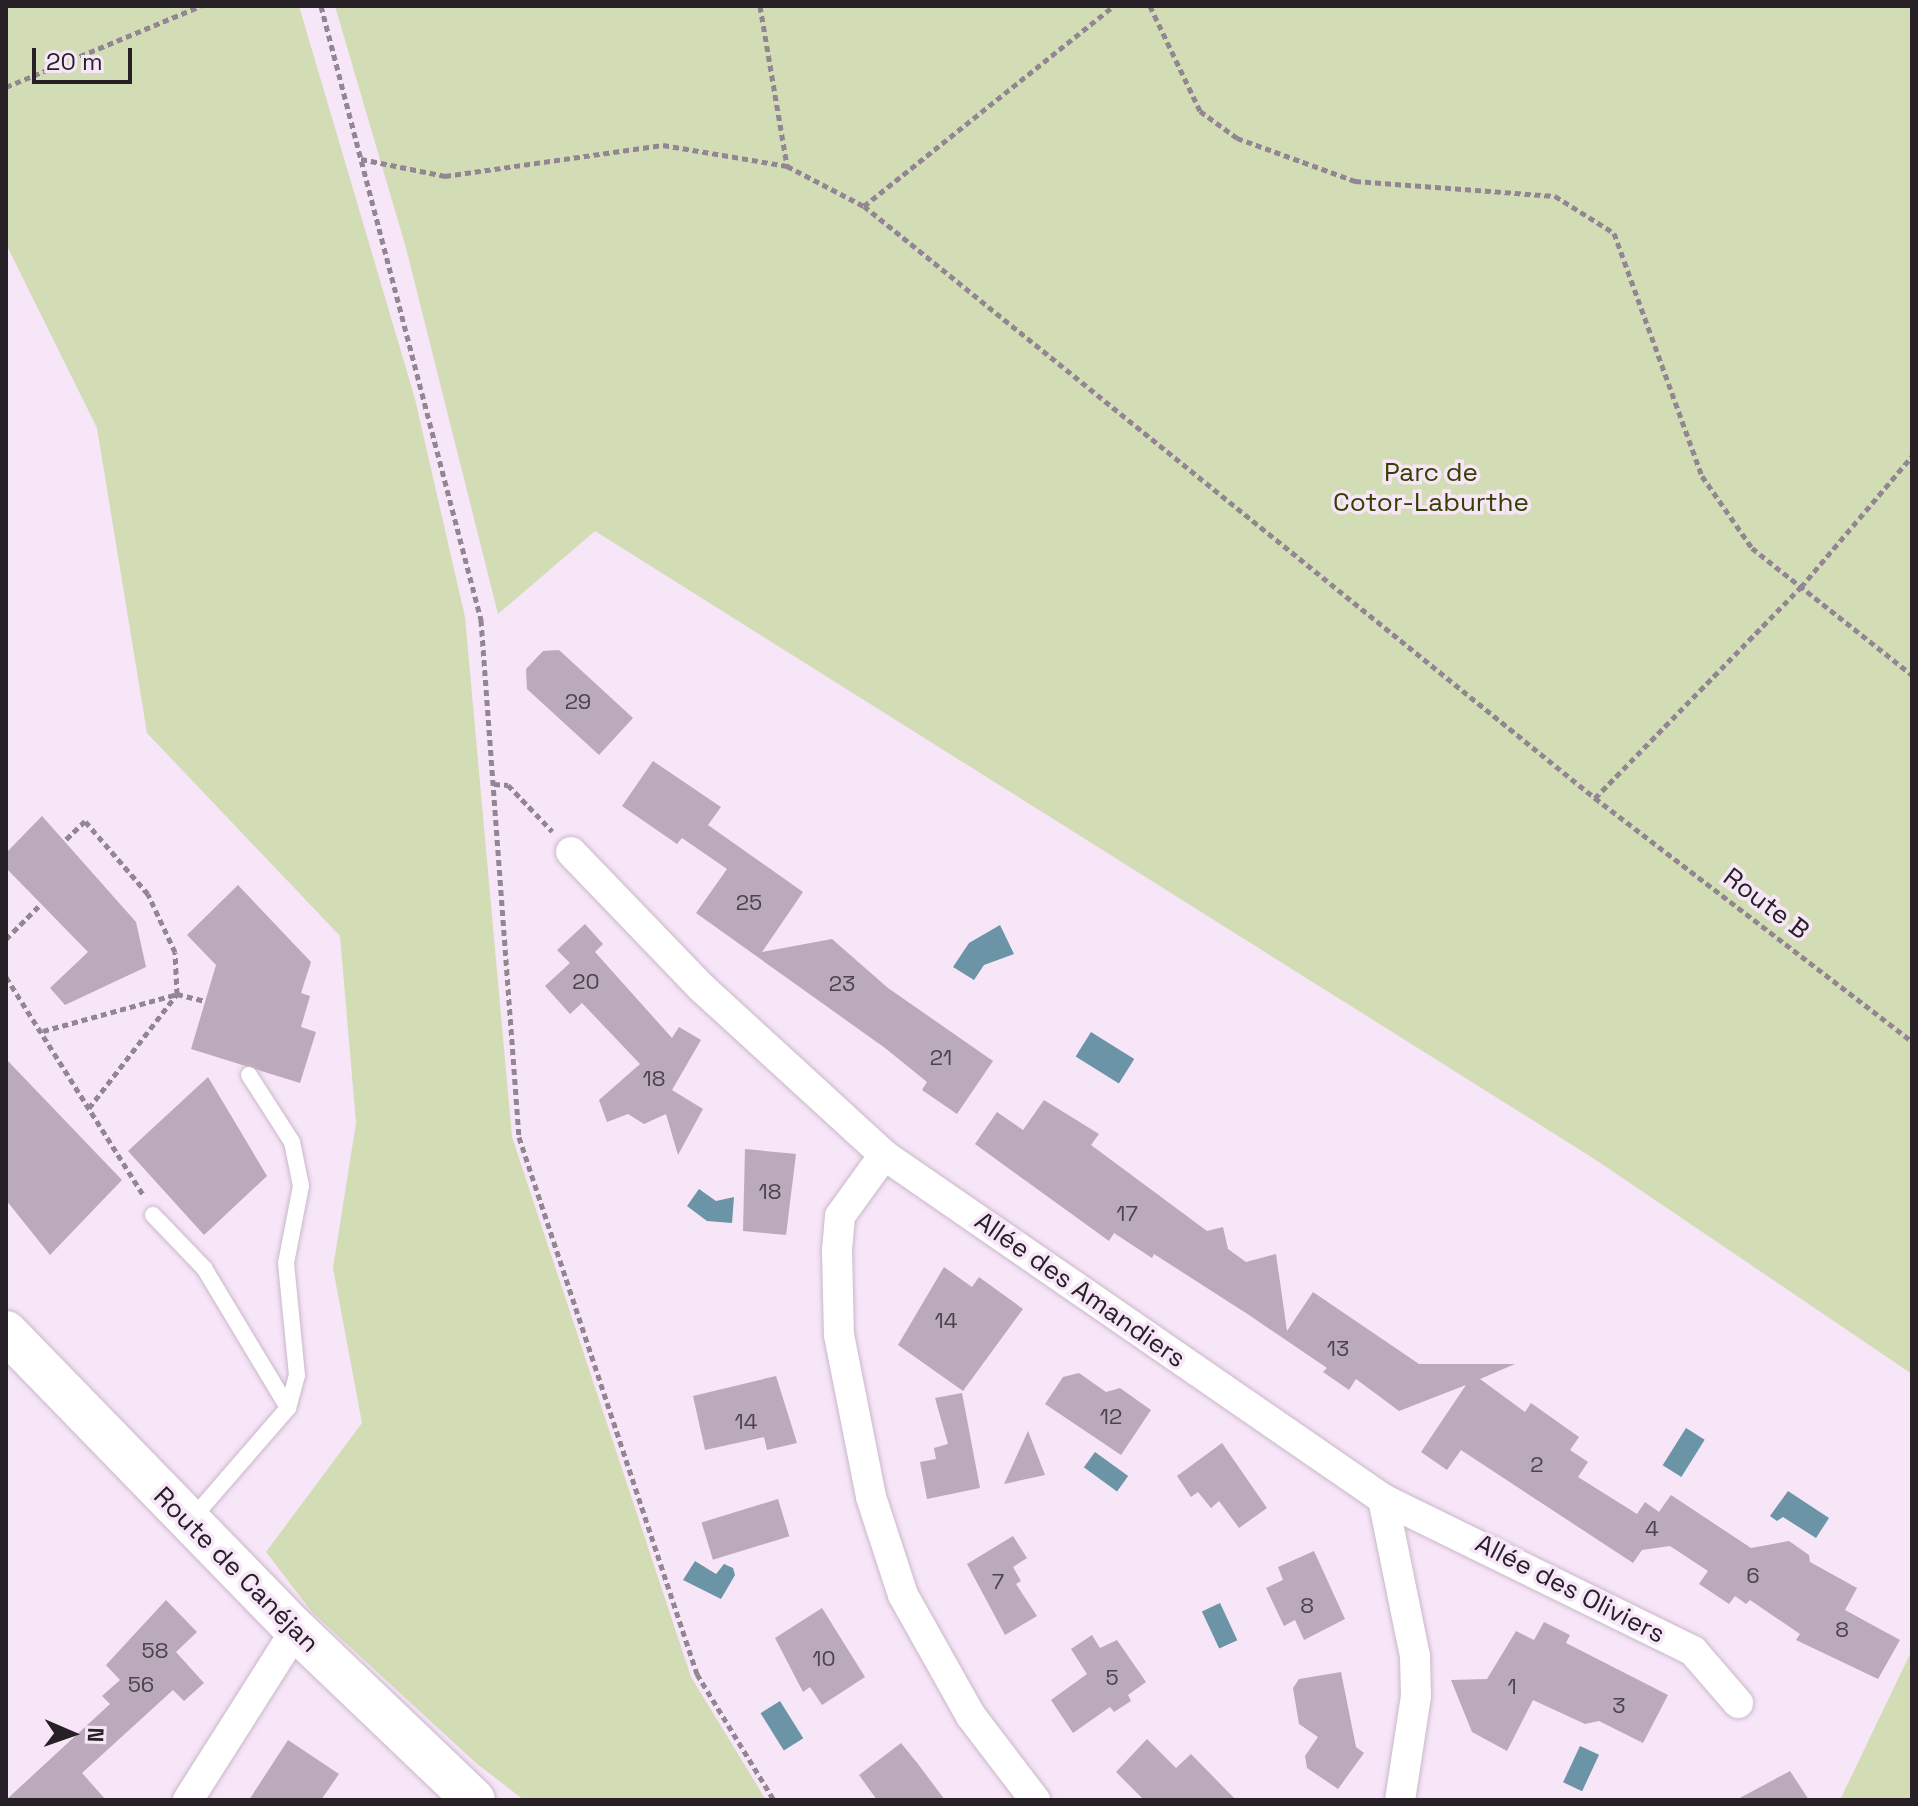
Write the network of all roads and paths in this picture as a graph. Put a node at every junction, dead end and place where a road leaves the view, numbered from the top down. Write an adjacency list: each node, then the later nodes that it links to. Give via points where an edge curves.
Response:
1 (201, 6): 6 (path)
2 (321, 6): 7 (path)
3 (760, 6): 8 (path)
4 (1114, 6): 9 (path)
5 (1150, 6): 11 (path, via 1200,111 1237,138 1355,181 1555,196 1614,233 1702,476 1752,548)
6 (6, 87)
7 (361, 159): 8 (path, Route B, via 445,176 663,145); 13 (path, via 481,620)
8 (787, 166): 9 (path, Route B)
9 (864, 206): 14 (path, Route B)
10 (1912, 456): 11 (path)
11 (1801, 587): 12 (path); 14 (path)
12 (1912, 675)
13 (493, 784): 16 (path, via 508,785); 36 (path, via 519,1137 697,1674)
14 (1595, 798): 23 (path, Route B)
15 (64, 841): 20 (path, via 85,821 148,894 175,952)
16 (571, 852): 26 (street, Allée des Amandiers, via 702,988)
17 (41, 904): 18 (path)
18 (6, 939)
19 (6, 977): 22 (path)
20 (177, 994): 21 (path); 22 (path); 25 (path)
21 (205, 1001)
22 (43, 1031): 25 (path)
23 (1912, 1041)
24 (249, 1075): 29 (lane, via 292,1142 301,1186 286,1263 297,1375)
25 (89, 1108): 27 (path, via 133,1173)
26 (884, 1155): 30 (street, Allée des Amandiers); 37 (street, via 840,1216 837,1250 839,1335 871,1497 903,1595 971,1716)
27 (153, 1215): 29 (lane, via 204,1268)
28 (6, 1332): 31 (street, Route de Canéjan)
29 (288, 1408): 31 (lane)
30 (1383, 1499): 33 (street, Allée des Oliviers, via 1693,1651); 38 (street, via 1415,1656 1416,1696)
31 (189, 1522): 32 (street, Route de Canéjan)
32 (296, 1630): 34 (street); 35 (street, Route de Canéjan)
33 (1738, 1703)
34 (188, 1800)
35 (474, 1800)
36 (774, 1800)
37 (1035, 1800)
38 (1400, 1800)

